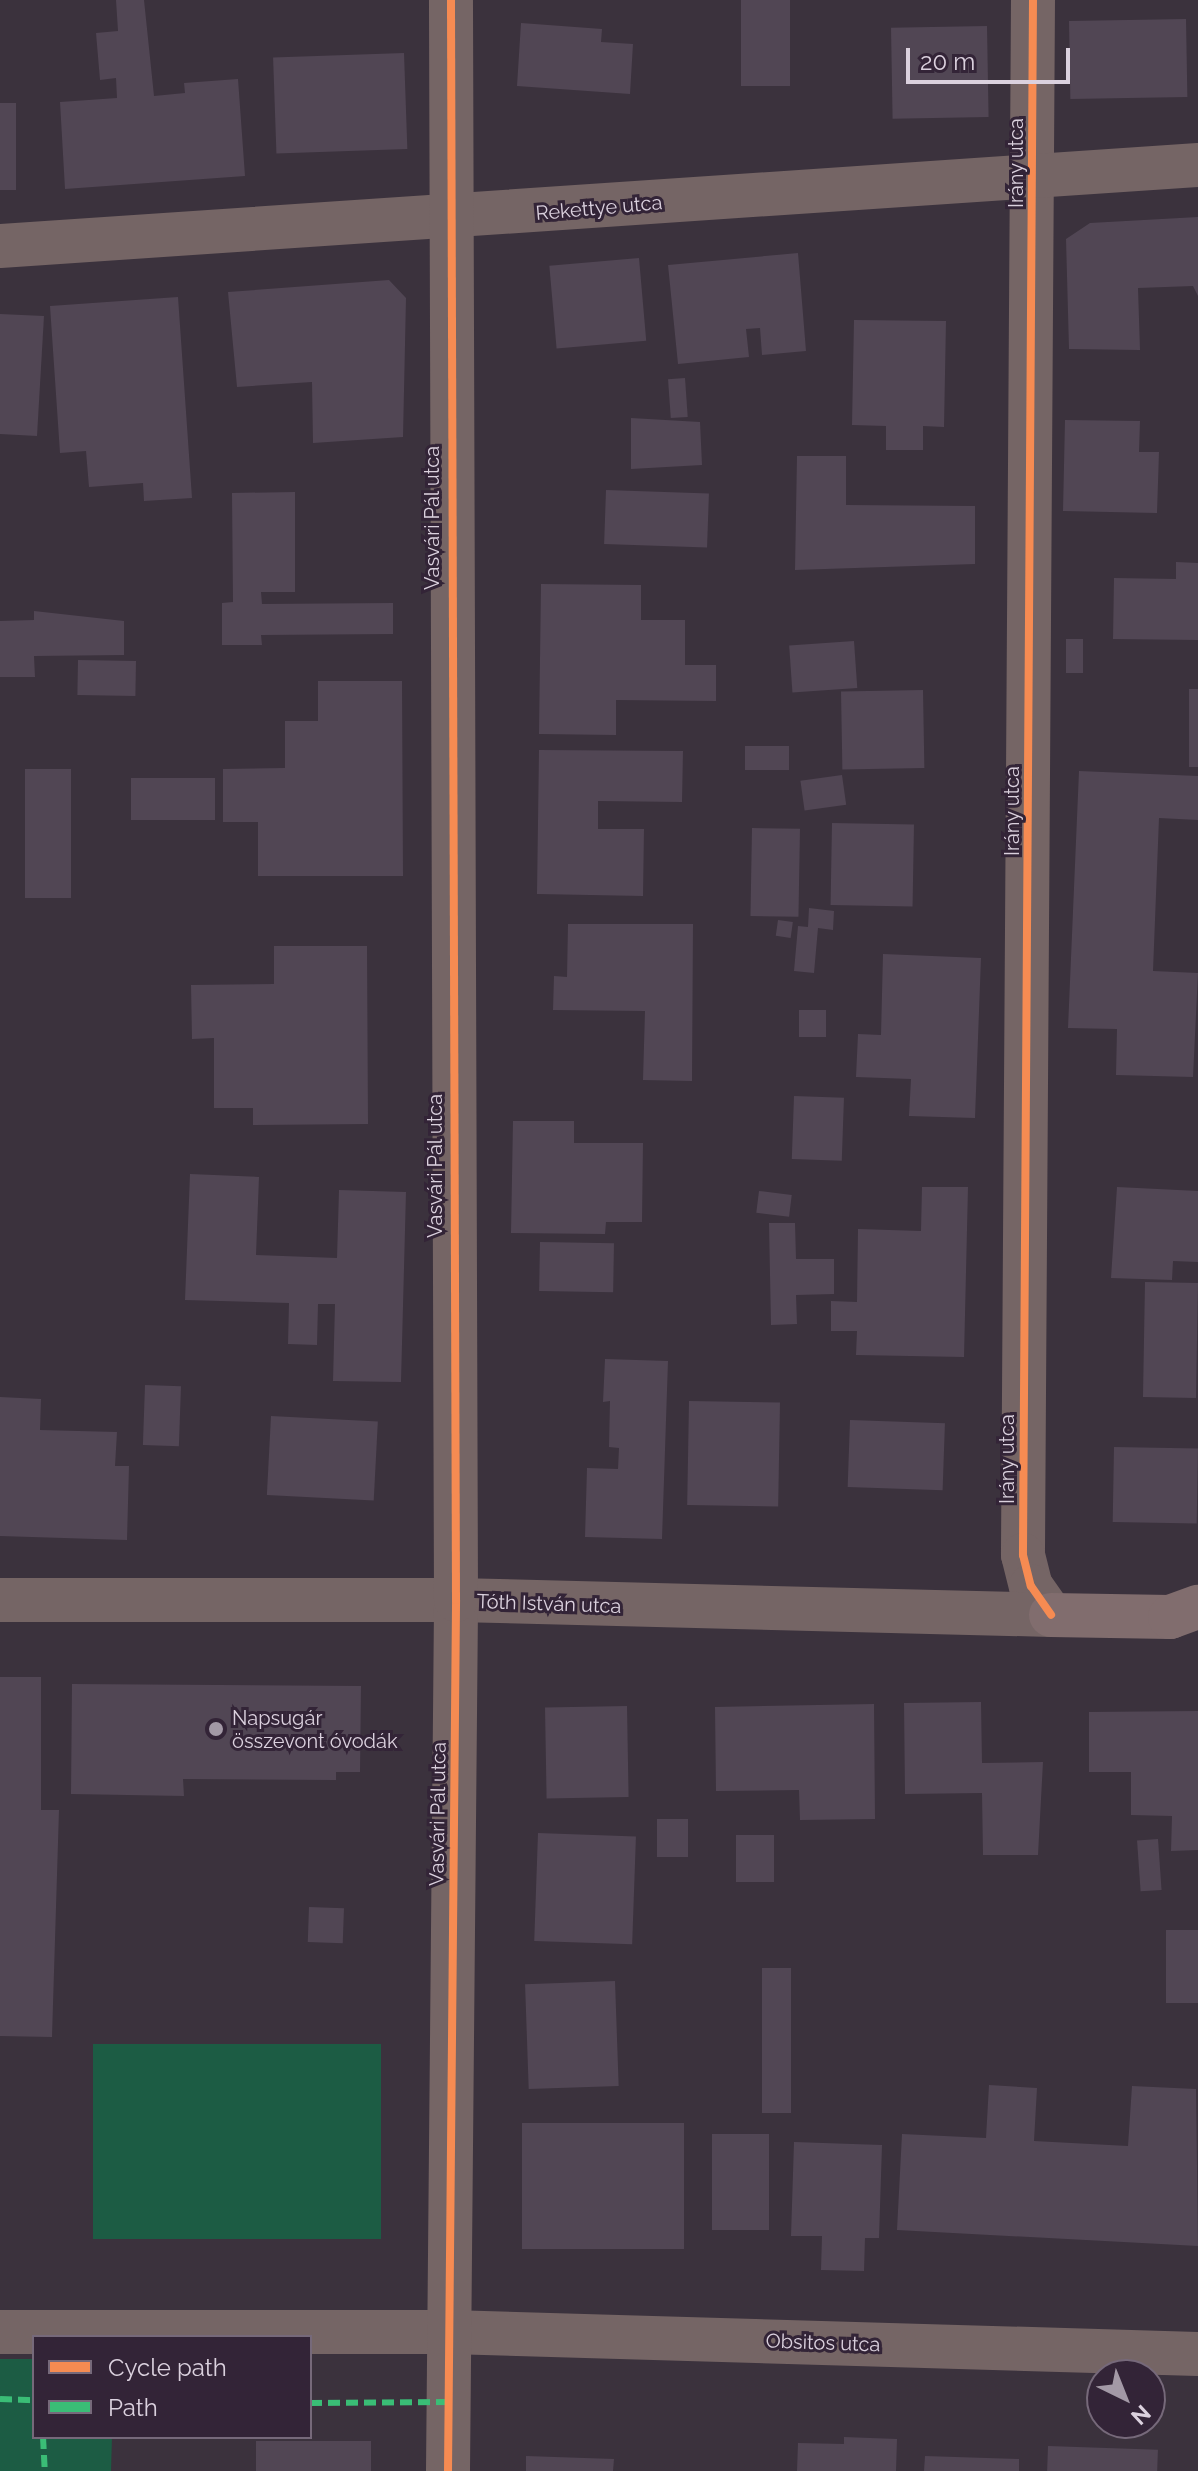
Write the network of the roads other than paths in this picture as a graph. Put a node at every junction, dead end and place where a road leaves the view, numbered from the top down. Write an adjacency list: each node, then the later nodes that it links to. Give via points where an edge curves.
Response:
1 (451, 0): 5 (street, Vasvári Pál utca)
2 (1033, 0): 4 (street, Irány utca)
3 (1198, 165): 4 (street, Rekettye utca)
4 (1031, 173): 5 (street, Rekettye utca); 10 (street, Irány utca, via 1023,1555 1031,1586)
5 (446, 221): 6 (street, Rekettye utca); 8 (street, Vasvári Pál utca)
6 (0, 246)
7 (0, 1600): 8 (street, Tóth István utca)
8 (456, 1600): 10 (street, Tóth István utca); 12 (street, Vasvári Pál utca)
9 (1198, 1607): 10 (main road, via 1170,1617)
10 (1051, 1615)
11 (0, 2332): 12 (street, Obsitos utca)
12 (449, 2332): 13 (street, Obsitos utca); 14 (street, Vasvári Pál utca)
13 (1198, 2354)
14 (448, 2471)

